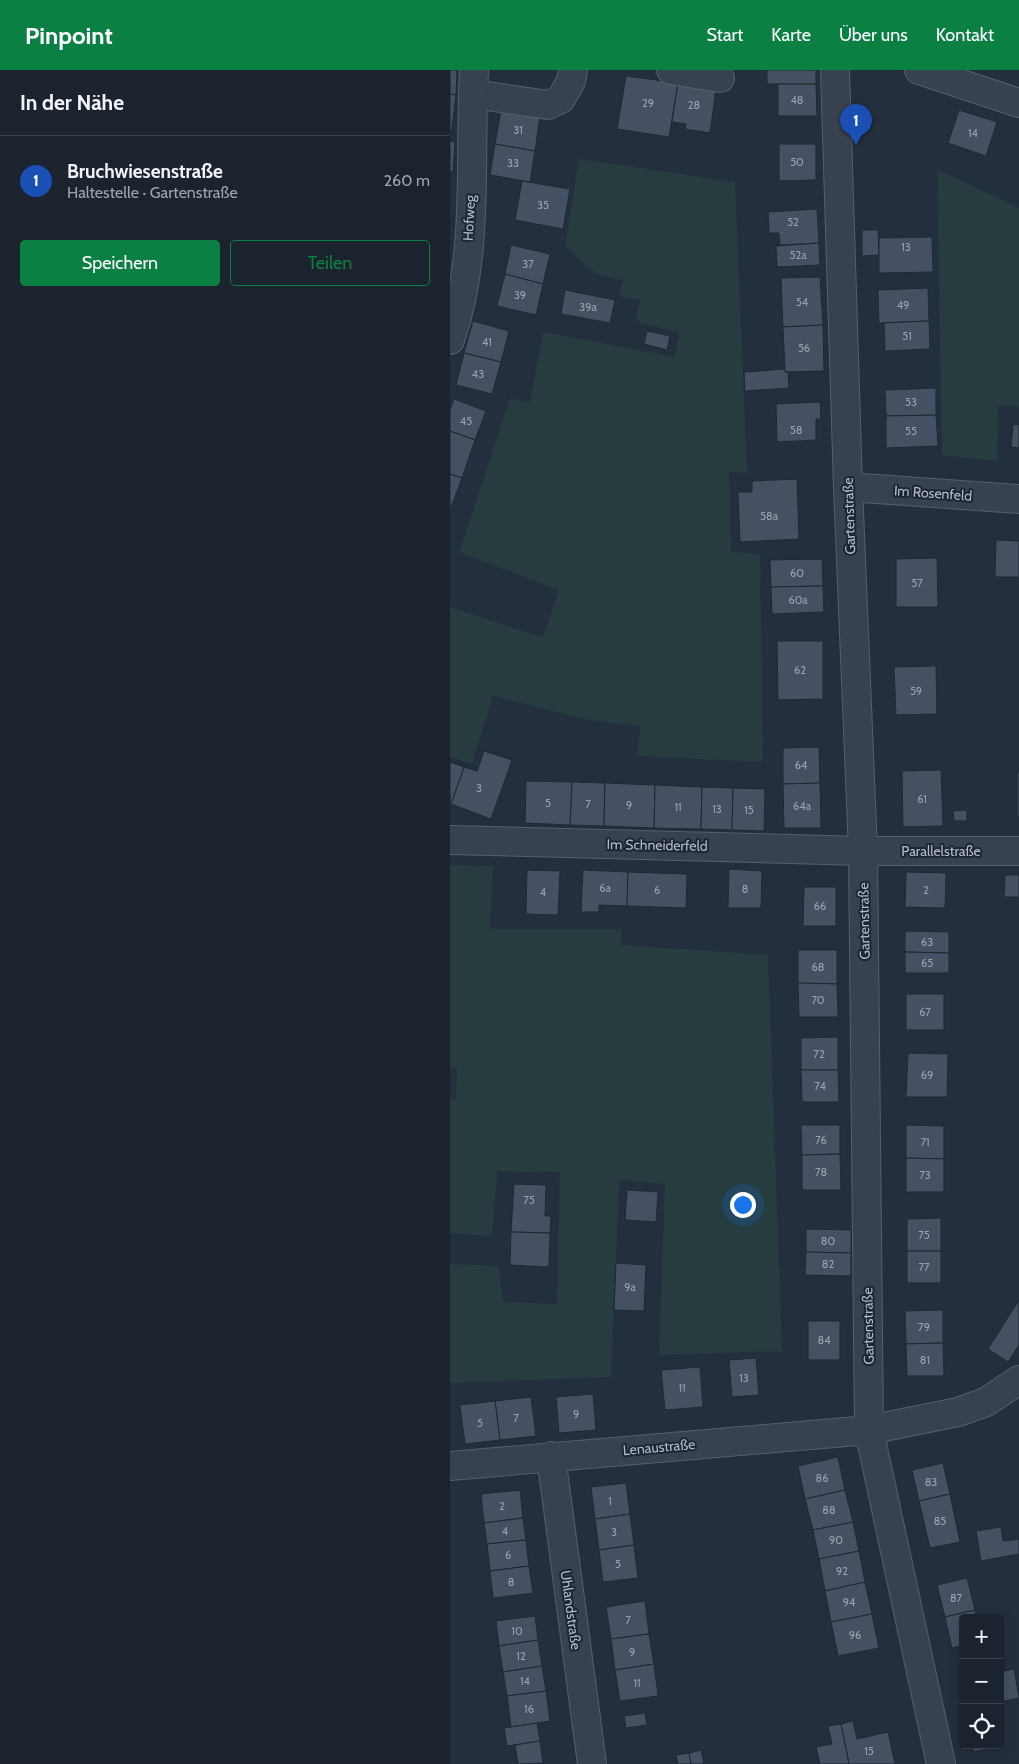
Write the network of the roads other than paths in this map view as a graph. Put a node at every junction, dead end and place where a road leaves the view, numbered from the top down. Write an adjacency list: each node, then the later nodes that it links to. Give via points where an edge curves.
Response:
1 (574, 70): 6 (street, Hofweg, via 560,99 548,105)
2 (671, 70): 5 (street)
3 (835, 70): 9 (street, Gartenstraße)
4 (919, 70): 7 (street)
5 (720, 78)
6 (473, 82): 8 (street, Hofweg, via 471,206 466,269)
7 (1019, 103)
8 (450, 340)
9 (848, 486): 10 (street, Im Rosenfeld); 12 (street, Gartenstraße)
10 (1019, 499)
11 (450, 840): 12 (street, Im Schneiderfeld)
12 (863, 851): 13 (street, Parallelstraße); 15 (street, Gartenstraße)
13 (1019, 851)
14 (1019, 1380): 15 (street, Lenaustraße, via 986,1402 958,1412)
15 (869, 1430): 16 (street, Lenaustraße); 19 (street, Gartenstraße)
16 (551, 1456): 17 (street, Lenaustraße); 18 (street, Uhlandstraße)
17 (450, 1466)
18 (592, 1764)
19 (940, 1764)

